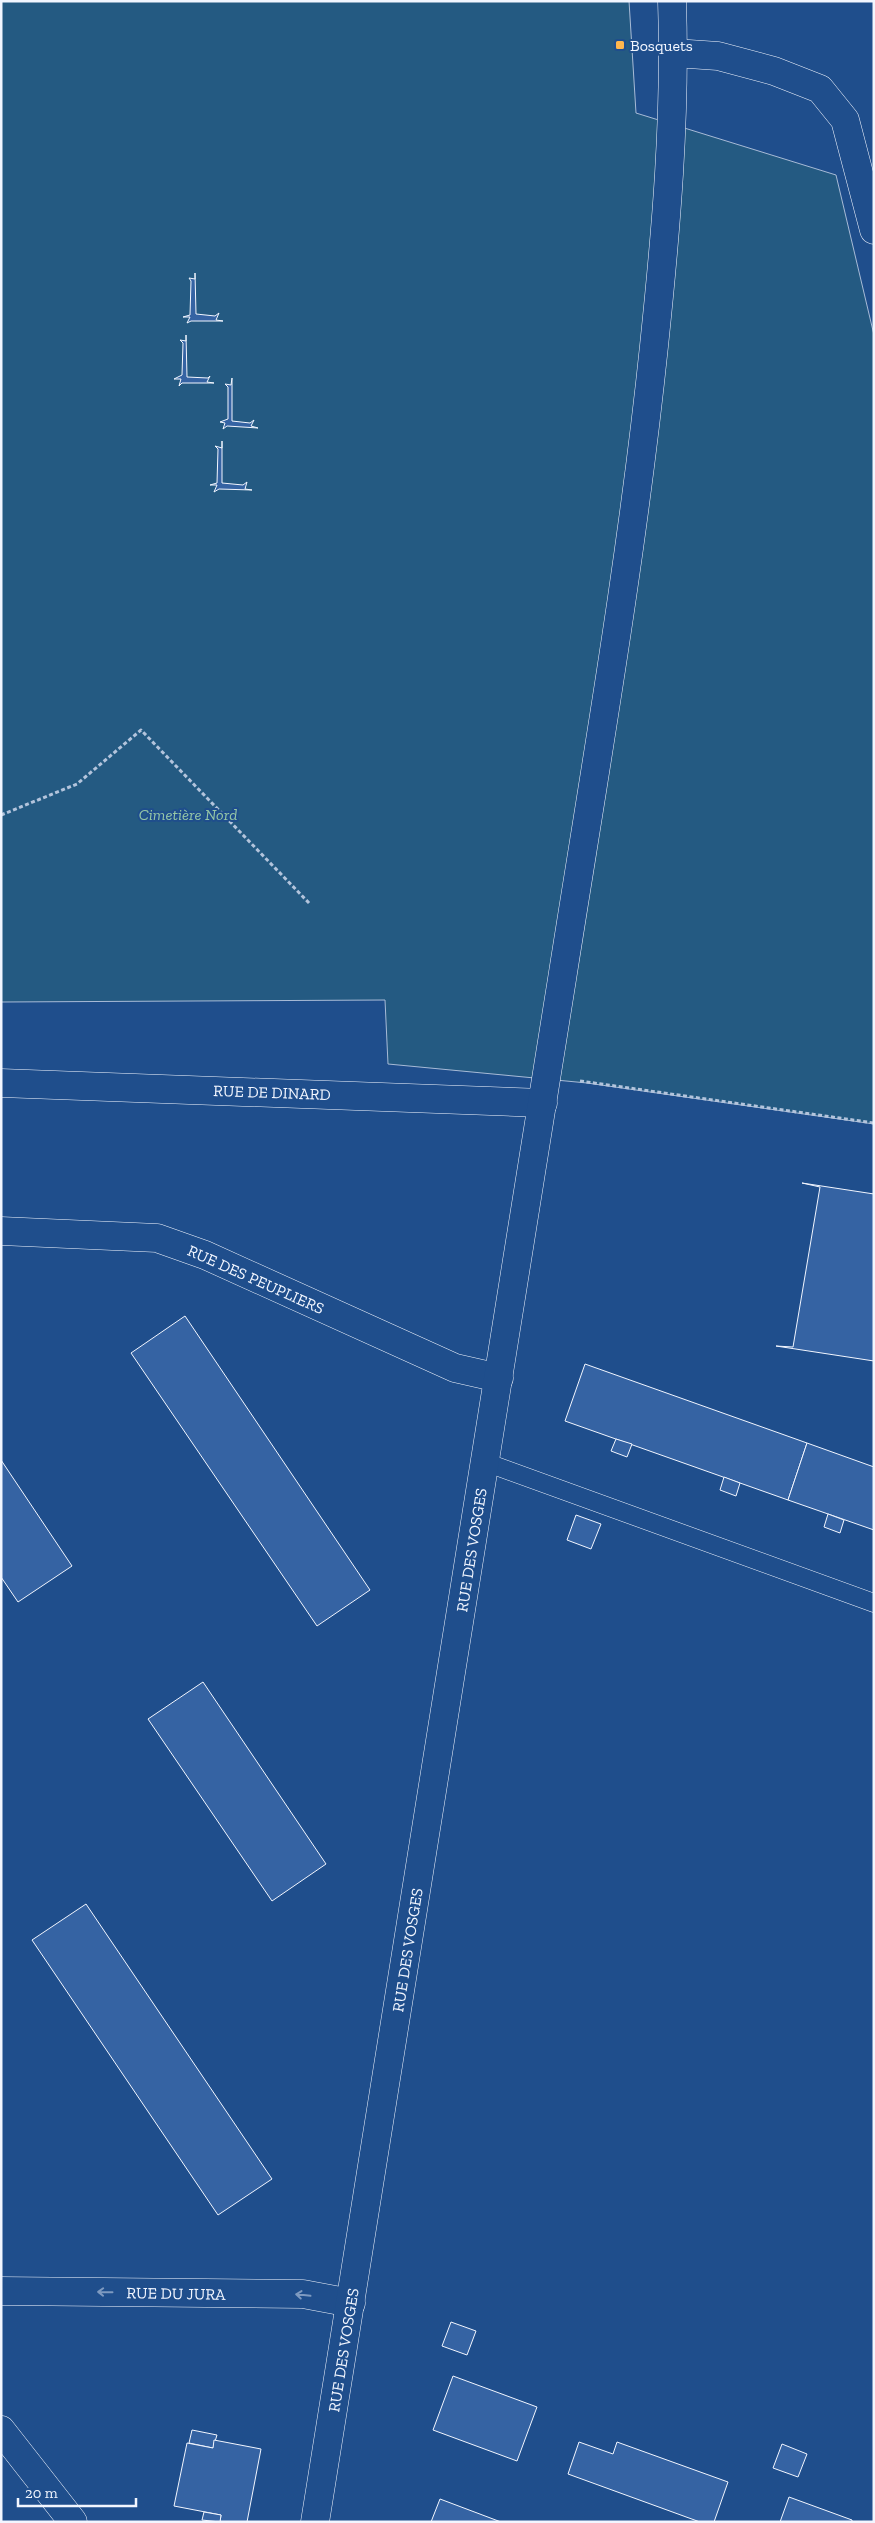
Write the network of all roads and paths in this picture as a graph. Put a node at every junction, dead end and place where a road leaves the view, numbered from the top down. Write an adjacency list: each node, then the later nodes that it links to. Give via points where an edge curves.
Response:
1 (672, 1): 2 (main road, RUE DES VOSGES)
2 (674, 53): 3 (main road, via 718,56 774,70 820,89 845,120); 6 (main road, RUE DES VOSGES, via 668,211 641,469)
3 (874, 230)
4 (1, 815): 5 (path, via 77,784 140,730)
5 (310, 904)
6 (547, 1076): 8 (main road, RUE DES VOSGES); 9 (path)
7 (1, 1083): 8 (main road, RUE DE DINARD)
8 (543, 1102): 11 (main road, RUE DES VOSGES)
9 (874, 1123)
10 (1, 1231): 11 (main road, RUE DES PEUPLIERS, via 157,1238 205,1255 455,1368)
11 (499, 1378): 12 (main road, RUE DES VOSGES)
12 (485, 1462): 13 (lane); 15 (main road, RUE DES VOSGES)
13 (874, 1603)
14 (1, 2291): 15 (main road, RUE DU JURA, one-way to 14, via 302,2294)
15 (350, 2303): 18 (main road, RUE DES VOSGES)
16 (1, 2430): 17 (main road)
17 (73, 2522)
18 (315, 2522)

